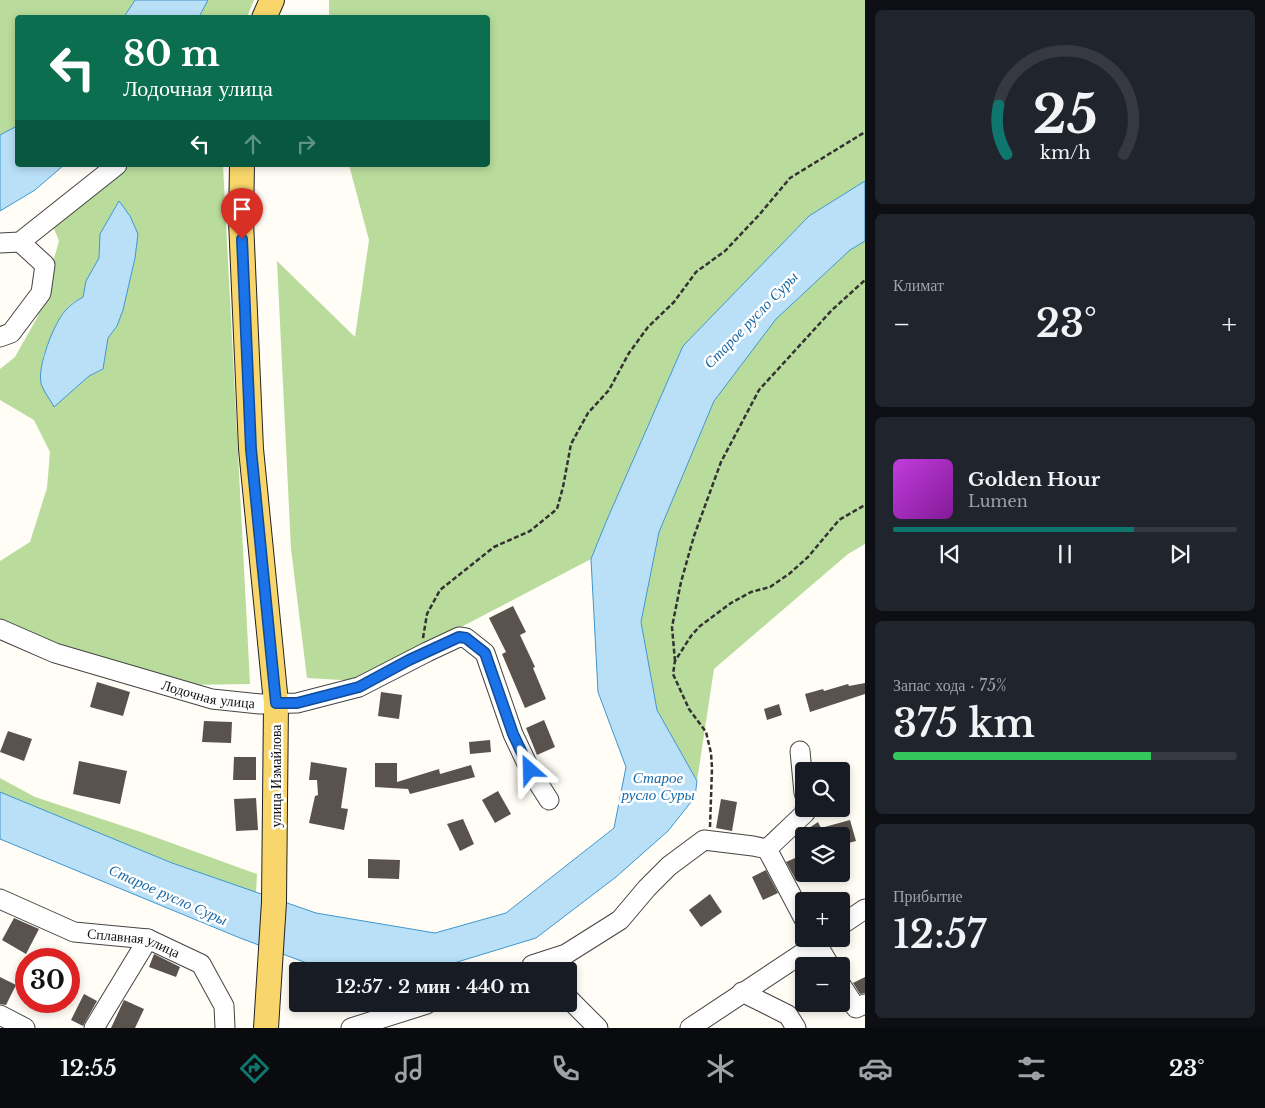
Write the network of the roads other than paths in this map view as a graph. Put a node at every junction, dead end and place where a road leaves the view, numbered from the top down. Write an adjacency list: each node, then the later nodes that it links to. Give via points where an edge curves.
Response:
1 (272, 0): 2 (main road)
2 (265, 15)
3 (114, 167): 5 (street)
4 (242, 167): 9 (main road, улица Измайлова, via 251,449)
5 (20, 242): 6 (street); 7 (street, via 46,265 41,293 12,332)
6 (0, 243)
7 (0, 337)
8 (0, 629): 9 (street, Лодочная улица, via 55,653 212,699)
9 (276, 703): 12 (street, Лодочная улица, via 297,703 359,687 459,637 466,638 485,653 513,734); 31 (main road, улица Измайлова, via 274,902)
10 (800, 751): 11 (street)
11 (801, 762)
12 (549, 800)
13 (801, 817): 14 (street)
14 (767, 849): 16 (street); 21 (street, via 704,840 669,866 620,920 566,954)
15 (0, 899): 19 (street, Сплавная улица, via 74,932)
16 (795, 903)
17 (865, 909): 18 (street)
18 (850, 920)
19 (148, 939): 29 (street); 30 (street, Сплавная улица, via 201,964 224,1006)
20 (809, 947): 22 (street)
21 (546, 962)
22 (742, 992): 34 (street); 35 (street, via 788,1014)
23 (850, 999): 24 (street, via 856,1008)
24 (865, 1004)
25 (577, 1007): 33 (street)
26 (402, 1012): 32 (street)
27 (0, 1015): 28 (street)
28 (25, 1028)
29 (94, 1028)
30 (225, 1028)
31 (266, 1028)
32 (351, 1028)
33 (598, 1028)
34 (690, 1028)
35 (796, 1028)

